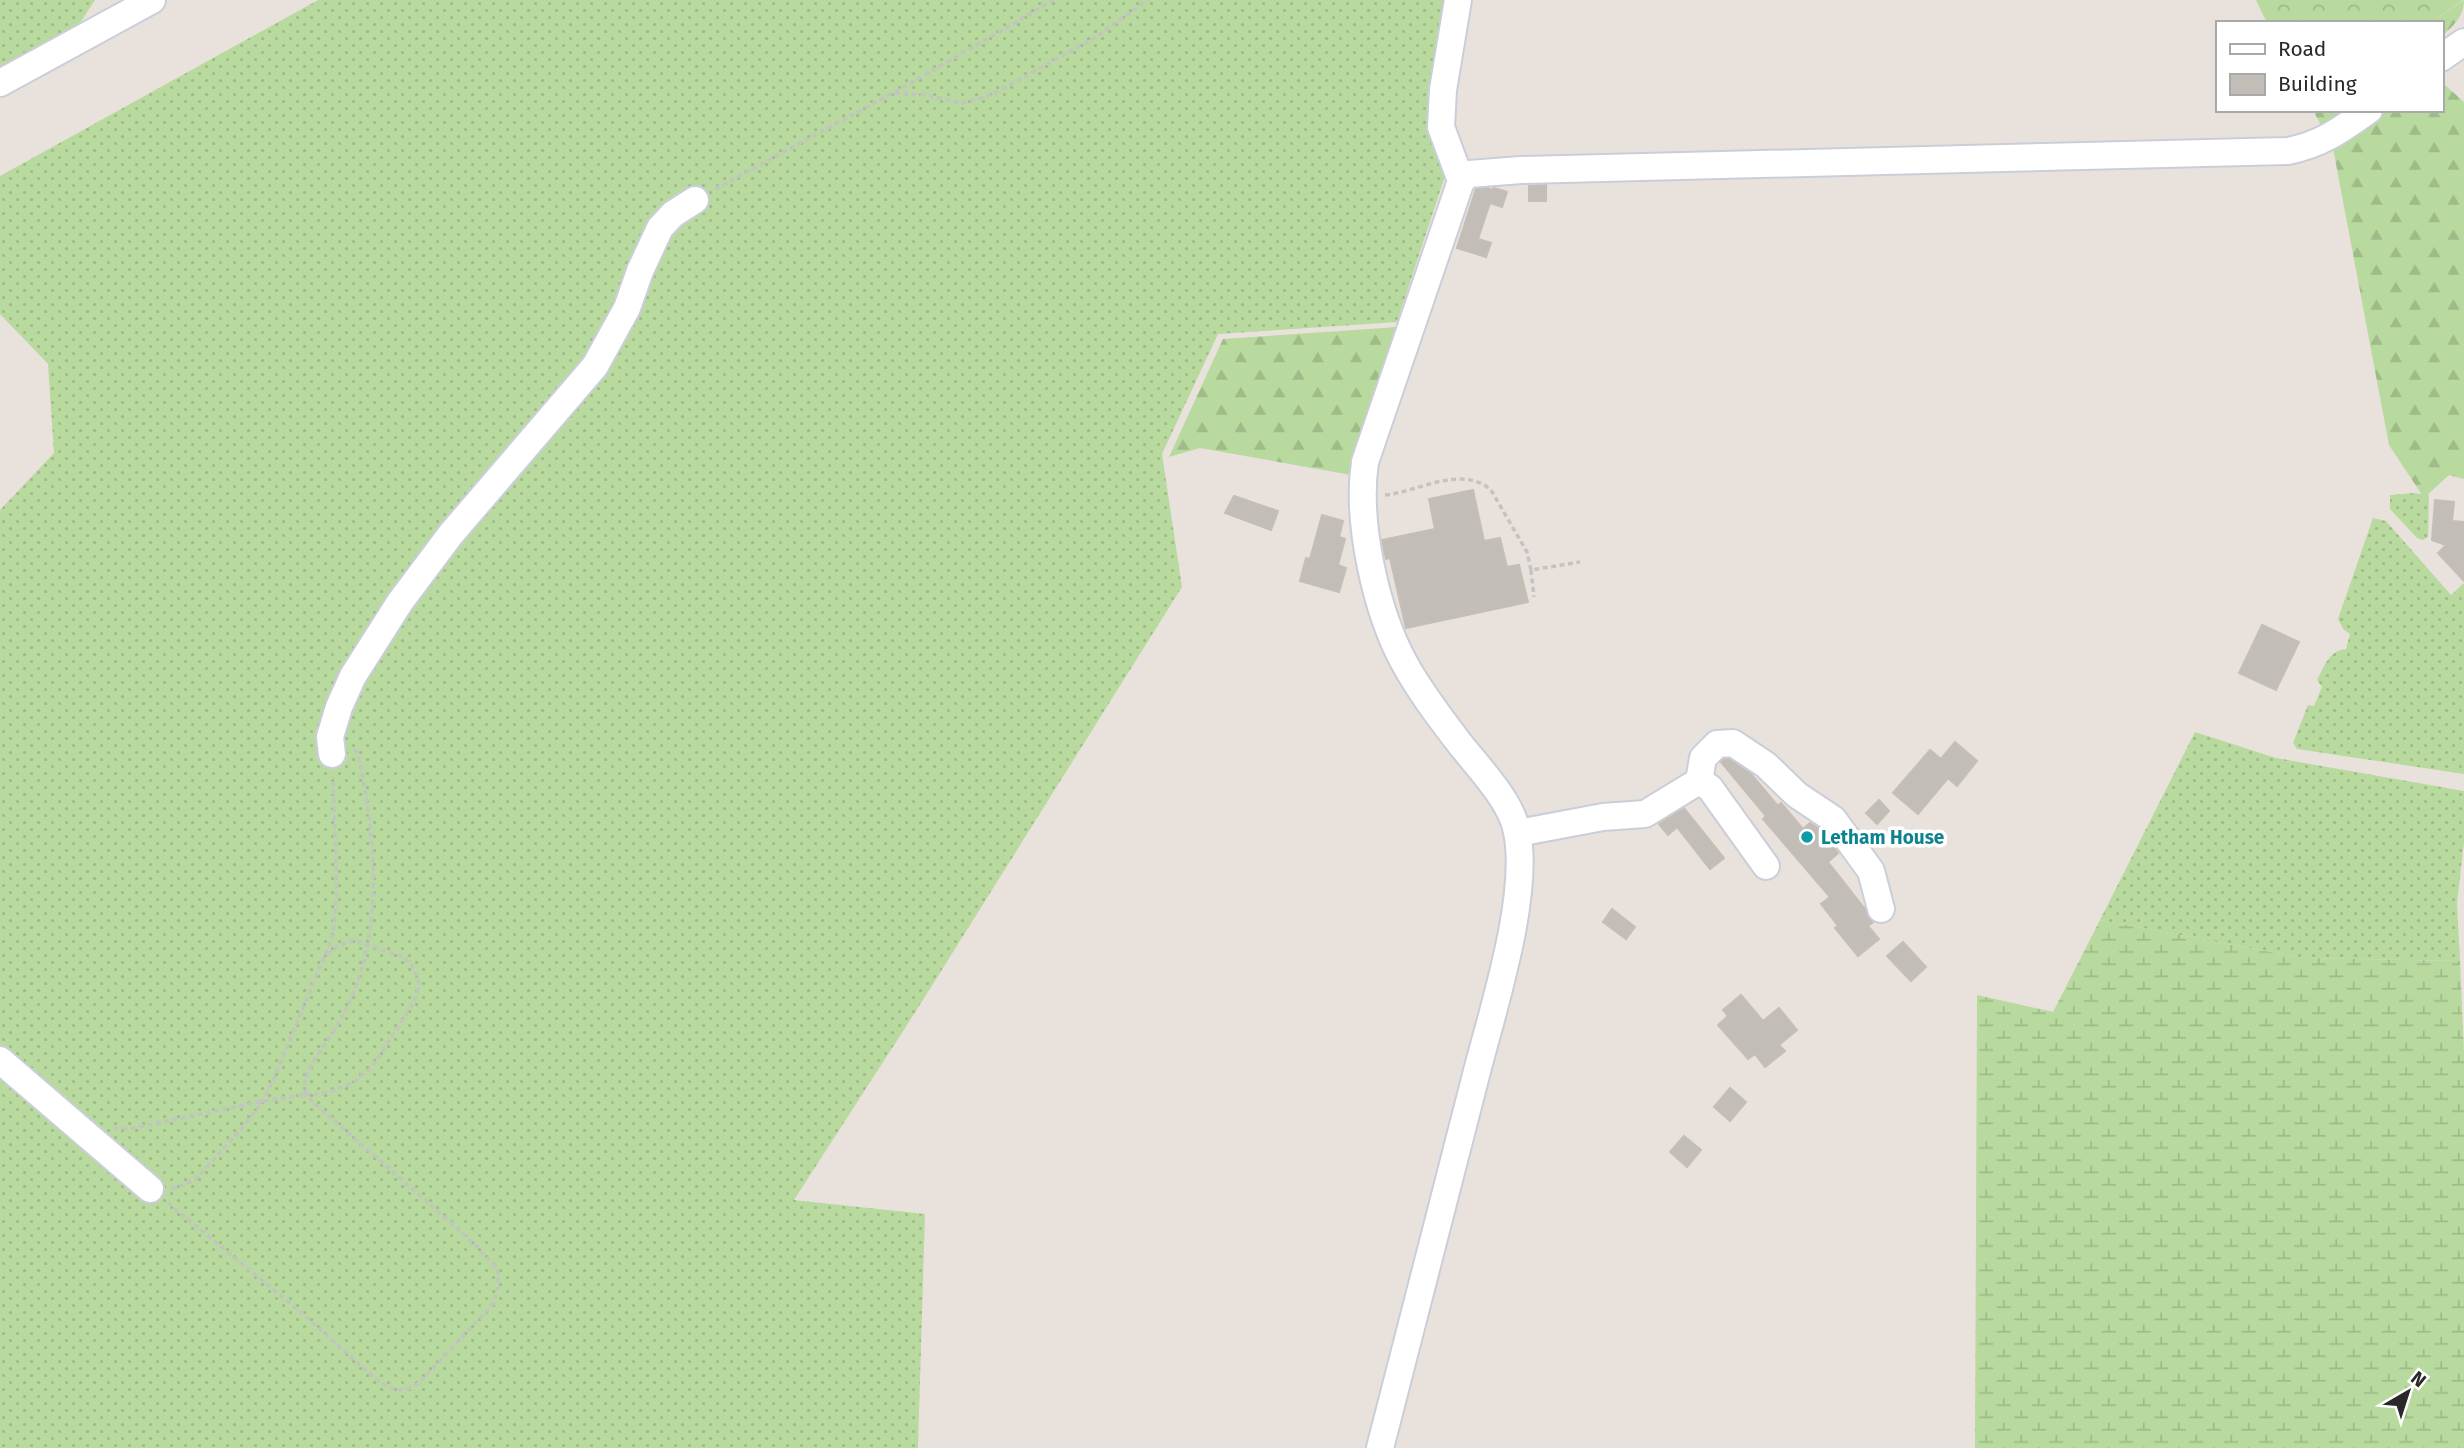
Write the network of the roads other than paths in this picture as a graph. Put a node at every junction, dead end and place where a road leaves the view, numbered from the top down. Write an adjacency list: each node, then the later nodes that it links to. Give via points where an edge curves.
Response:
1 (152, 0): 5 (street)
2 (1458, 0): 7 (street, via 1441,127)
3 (2464, 42): 4 (street)
4 (2443, 57)
5 (0, 83)
6 (2366, 112): 7 (street, via 2330,138 2288,151 1521,170 1469,174)
7 (1461, 181): 11 (street, via 1365,462 1361,487 1368,558 1405,664 1506,805)
8 (695, 200): 9 (street, via 660,228 627,309 595,366 451,534 400,602 353,676 339,707)
9 (331, 745)
10 (1699, 781): 11 (street, via 1645,814); 12 (street, via 1710,788); 13 (street, via 1703,758 1717,744 1732,743 1766,765 1797,795 1833,819 1871,871)
11 (1518, 833): 16 (street, via 1521,853 1515,913)
12 (1766, 866)
13 (1881, 909)
14 (0, 1060): 15 (street)
15 (150, 1189)
16 (1380, 1448)

